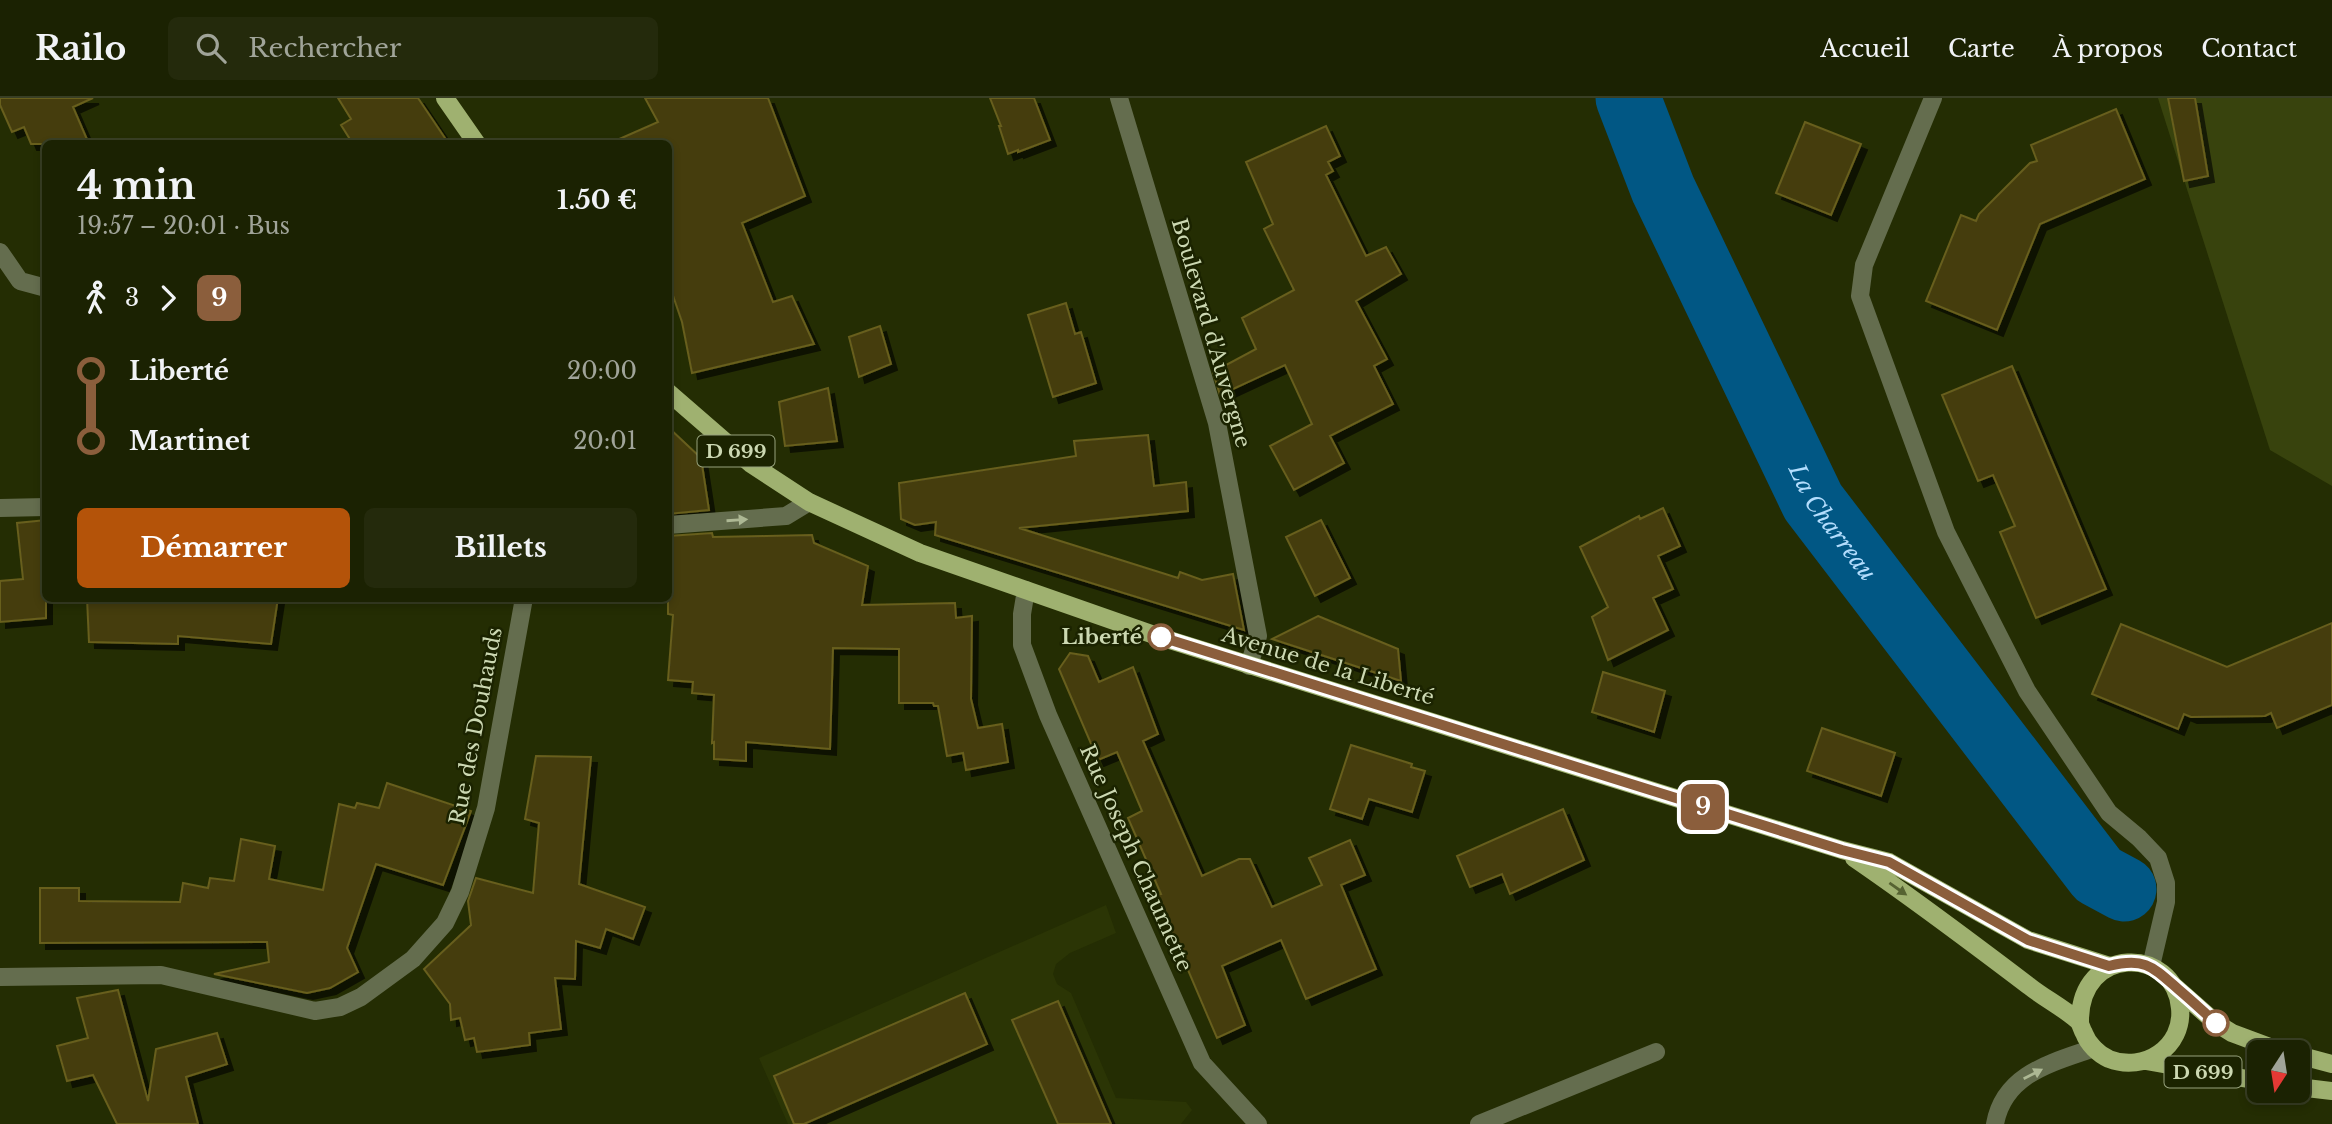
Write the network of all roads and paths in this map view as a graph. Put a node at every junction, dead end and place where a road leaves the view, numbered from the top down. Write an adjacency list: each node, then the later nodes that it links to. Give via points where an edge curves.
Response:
1 (445, 98): 4 (main road)
2 (1119, 98): 14 (street, Boulevard d'Auvergne, via 1217,423 1258,636)
3 (1933, 98): 17 (street, via 1864,265 1860,296 1946,532 2027,691 2109,813 2158,858 2166,902)
4 (474, 140)
5 (0, 252): 6 (street, via 20,281)
6 (42, 287)
7 (672, 396): 8 (main road, D 699, via 751,464)
8 (809, 502): 11 (street, one-way to 8, via 786,516); 12 (main road, Avenue de la Liberté / D 699, via 920,553)
9 (42, 506): 10 (street)
10 (0, 508)
11 (672, 525)
12 (1026, 590): 14 (main road, Avenue de la Liberté / D 699); 30 (street, Rue Joseph Chaumette, via 1022,645 1048,715 1202,1063)
13 (523, 602): 18 (street, Rue des Douhauds, via 486,808 460,892 445,923 413,959 361,998 315,1011 161,975)
14 (1249, 666): 15 (main road, Avenue de la Liberté / D 699)
15 (1842, 850): 16 (main road, Avenue de la Liberté / D 699, via 1889,862 2028,940); 20 (main road, Avenue de la Liberté / D 699, one-way to 20)
16 (2109, 966): 17 (main road, Avenue de la Liberté, via 2130,962); 20 (main road, via 2085,989)
17 (2151, 966): 19 (main road)
18 (0, 977)
19 (2172, 984): 21 (main road, D 699, via 2216,1023); 25 (main road, via 2181,1010 2176,1035)
20 (2080, 1022): 22 (main road, Avenue de la Liberté)
21 (2251, 1040)
22 (2094, 1048): 25 (main road, via 2118,1062); 32 (street, one-way to 22, via 1998,1107 2015,1083)
23 (1656, 1052): 31 (street)
24 (2310, 1058): 26 (main road)
25 (2146, 1061): 27 (main road, D 699)
26 (2332, 1064)
27 (2247, 1079)
28 (2310, 1088): 29 (main road)
29 (2332, 1091)
30 (1258, 1124)
31 (1479, 1124)
32 (1995, 1124)

